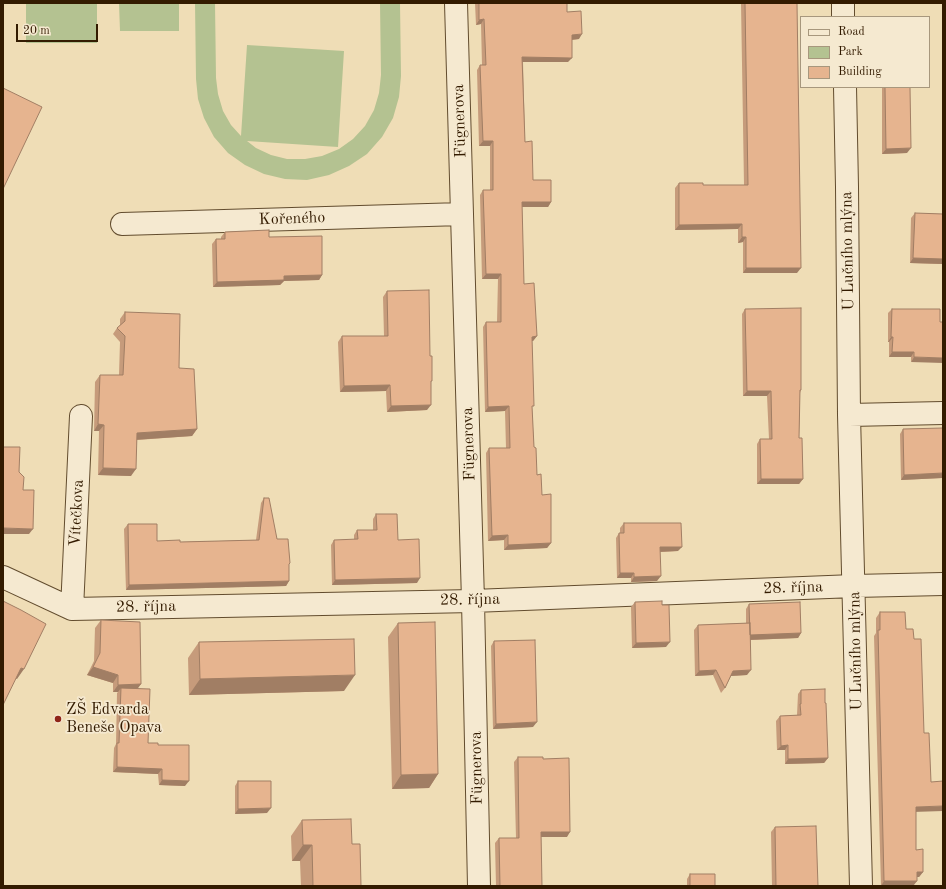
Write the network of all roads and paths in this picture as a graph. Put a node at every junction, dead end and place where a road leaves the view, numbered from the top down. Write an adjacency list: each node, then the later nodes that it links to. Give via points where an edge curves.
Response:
1 (456, 3): 5 (street, Fügnerova)
2 (843, 3): 3 (street)
3 (843, 16)
4 (845, 88): 8 (street, U Lučního mlýna)
5 (462, 214): 6 (street, Kořeného); 13 (street, Fügnerova)
6 (122, 224)
7 (943, 414): 8 (street)
8 (849, 415): 12 (street, U Lučního mlýna)
9 (81, 416): 14 (street, Vítečkova)
10 (3, 577): 14 (street, 28. října)
11 (943, 584): 12 (street, 28. října)
12 (854, 586): 13 (street, 28. října); 16 (street, U Lučního mlýna)
13 (473, 601): 14 (street, 28. října); 15 (street, Fügnerova)
14 (72, 609)
15 (479, 886)
16 (862, 886)

